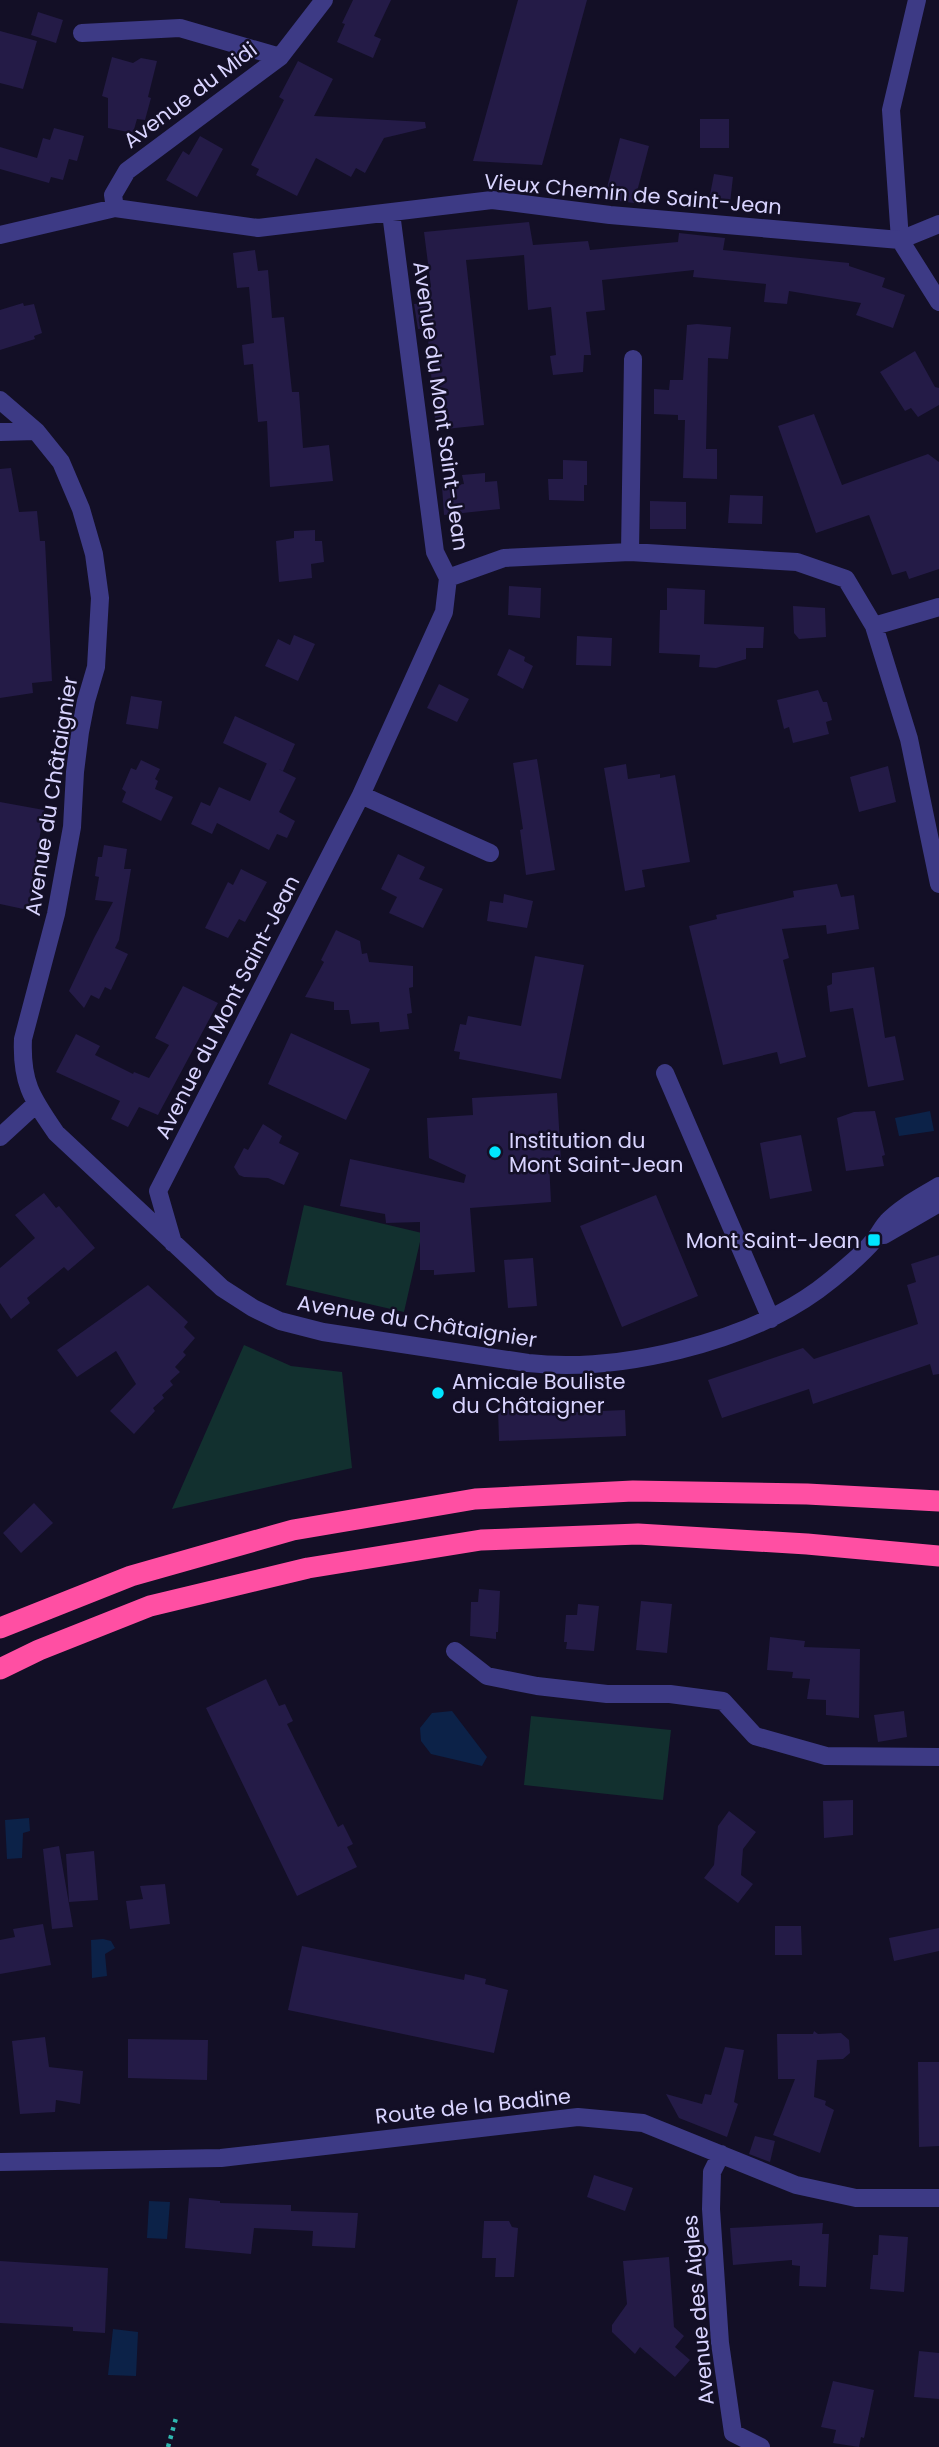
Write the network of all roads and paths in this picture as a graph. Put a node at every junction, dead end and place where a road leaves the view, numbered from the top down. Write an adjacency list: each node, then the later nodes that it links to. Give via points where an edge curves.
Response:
1 (324, 0): 4 (street, Avenue du Midi)
2 (917, 0): 9 (street, via 891,110)
3 (82, 33): 4 (street, Avenue du Midi, via 180,28)
4 (280, 57): 5 (street, Avenue du Midi, via 127,171 113,195)
5 (115, 208): 6 (street, Vieux Chemin de Saint-Jean, via 258,228); 8 (street, Vieux Chemin de Saint-Jean)
6 (391, 213): 9 (street, Vieux Chemin de Saint-Jean, via 492,200); 16 (street, Avenue du Mont Saint-Jean, via 435,552)
7 (939, 224): 9 (street)
8 (0, 235)
9 (900, 240): 10 (street)
10 (939, 302)
11 (633, 359): 15 (street)
12 (0, 400): 13 (street, Avenue du Châtaignier)
13 (36, 431): 14 (street); 23 (street, Avenue du Châtaignier, via 61,462 81,509 100,598 96,667 80,732 72,827 56,914 23,1039 25,1082)
14 (0, 432)
15 (630, 552): 16 (street, via 504,558); 18 (street, via 797,562 846,579)
16 (448, 578): 19 (street, Avenue du Mont Saint-Jean, via 444,612)
17 (939, 607): 18 (street)
18 (874, 626): 21 (street, via 909,739)
19 (361, 795): 20 (street); 28 (street, Avenue du Mont Saint-Jean, via 158,1191)
20 (490, 853)
21 (939, 884)
22 (665, 1073): 29 (street)
23 (36, 1104): 24 (street); 28 (street, Avenue du Châtaignier, via 56,1133)
24 (0, 1137)
25 (939, 1185): 27 (street, Avenue du Châtaignier, via 900,1210)
26 (939, 1203): 27 (street, Avenue du Châtaignier)
27 (874, 1240): 29 (street, Avenue du Châtaignier, via 819,1289)
28 (173, 1242): 29 (street, Avenue du Châtaignier, via 222,1288 280,1321 323,1332 528,1363 593,1364 679,1350)
29 (771, 1319)
30 (939, 1501): 32 (highway, via 633,1492 475,1499 293,1530 131,1576)
31 (939, 1556): 34 (highway, via 638,1534 481,1541 308,1568 150,1606)
32 (0, 1628)
33 (455, 1651): 35 (street, via 487,1676 537,1686 723,1701 755,1736 826,1756)
34 (0, 1669)
35 (939, 1757)
36 (721, 2154): 37 (street, Route de la Badine, via 643,2123 578,2117 221,2158); 38 (street, Route de la Badine, via 796,2185 856,2198); 41 (street, Avenue des Aigles, via 712,2172 710,2209 720,2343 733,2432)
37 (0, 2162)
38 (939, 2198)
39 (176, 2418): 40 (path)
40 (168, 2447)
41 (761, 2447)

